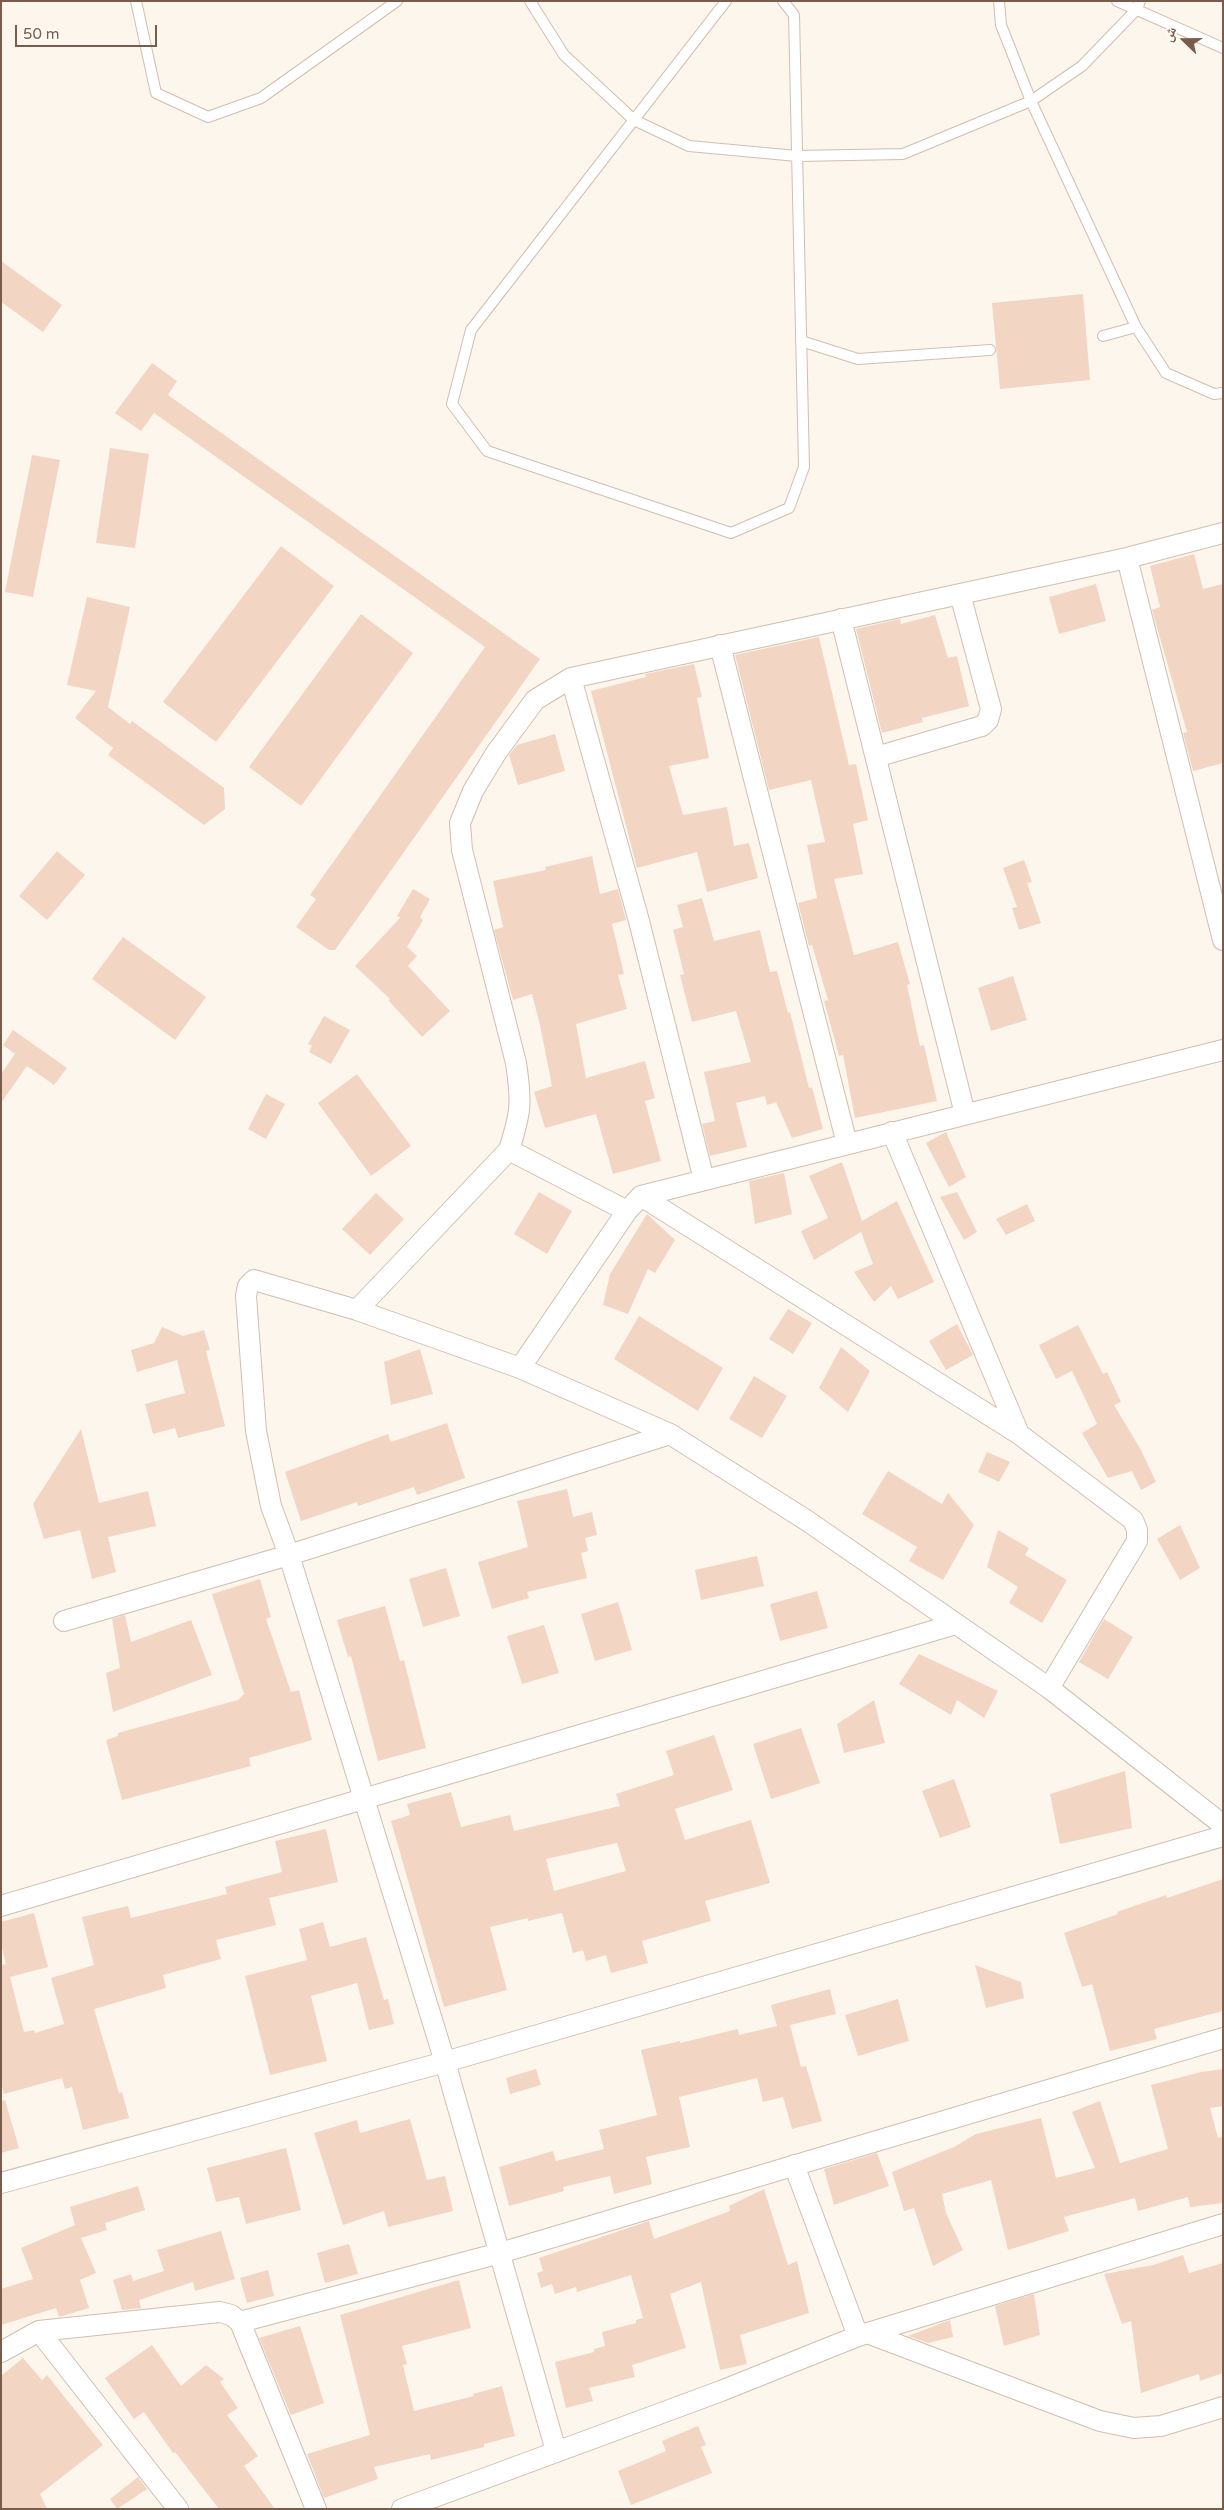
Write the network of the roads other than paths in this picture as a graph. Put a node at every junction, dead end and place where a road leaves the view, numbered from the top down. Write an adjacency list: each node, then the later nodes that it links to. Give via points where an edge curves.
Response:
1 (136, 1): 2 (lane, via 156,93 208,117 261,98)
2 (397, 1)
3 (530, 1): 11 (lane, via 564,55)
4 (726, 1): 11 (lane)
5 (783, 1): 12 (lane, via 794,15)
6 (999, 1): 10 (lane, via 1001,25)
7 (1117, 1): 8 (lane)
8 (1138, 5): 9 (lane); 10 (lane, via 1082,66)
9 (1223, 48)
10 (1032, 101): 12 (lane, via 903,154); 13 (lane)
11 (634, 120): 12 (lane, via 689,146); 15 (lane, via 471,330 452,404 487,451 731,534 789,508 804,467)
12 (797, 156): 15 (lane)
13 (1136, 327): 14 (lane); 17 (lane, via 1166,373 1214,394)
14 (1103, 336)
15 (801, 341): 16 (lane, via 858,359)
16 (990, 350)
17 (1223, 393)
18 (1223, 533): 19 (street)
19 (1127, 558): 20 (street); 25 (street)
20 (960, 594): 21 (street); 24 (street, via 991,709 988,720 982,726)
21 (841, 619): 22 (street); 24 (street)
22 (720, 645): 23 (street); 29 (street)
23 (571, 678): 30 (street, via 534,700 472,791 460,823 462,850 521,1096 520,1117); 31 (street, via 639,921)
24 (876, 757): 27 (street)
25 (1223, 940)
26 (1223, 1050): 27 (street)
27 (965, 1114): 28 (street)
28 (892, 1132): 29 (street); 37 (street)
29 (847, 1144): 31 (street)
30 (509, 1150): 33 (street); 34 (street)
31 (704, 1180): 32 (street)
32 (641, 1196): 33 (street); 37 (street)
33 (627, 1211): 35 (street)
34 (357, 1310): 35 (street); 38 (street, via 254,1280 248,1286 246,1296 256,1431 272,1506)
35 (520, 1368): 36 (street)
36 (670, 1434): 38 (street); 40 (street, via 806,1520)
37 (1019, 1434): 41 (street, via 1133,1520 1137,1530 1137,1541)
38 (290, 1555): 39 (street); 42 (street)
39 (64, 1621)
40 (956, 1624): 41 (street); 42 (street)
41 (1048, 1688): 43 (street)
42 (363, 1799): 45 (street); 47 (street)
43 (1223, 1825)
44 (1223, 1836): 47 (street)
45 (1, 1906)
46 (1223, 2038): 48 (street)
47 (445, 2062): 49 (street); 51 (street)
48 (794, 2165): 51 (street); 54 (street)
49 (1, 2183)
50 (1223, 2224): 54 (street)
51 (500, 2253): 52 (street); 57 (street)
52 (240, 2322): 53 (street, via 220,2312); 59 (street)
53 (39, 2331): 55 (street); 58 (street)
54 (863, 2334): 56 (street, via 1100,2420 1134,2428 1161,2426); 57 (street, via 721,2391)
55 (1, 2352)
56 (1223, 2408)
57 (556, 2451): 60 (street)
58 (178, 2509)
59 (316, 2509)
60 (402, 2509)

